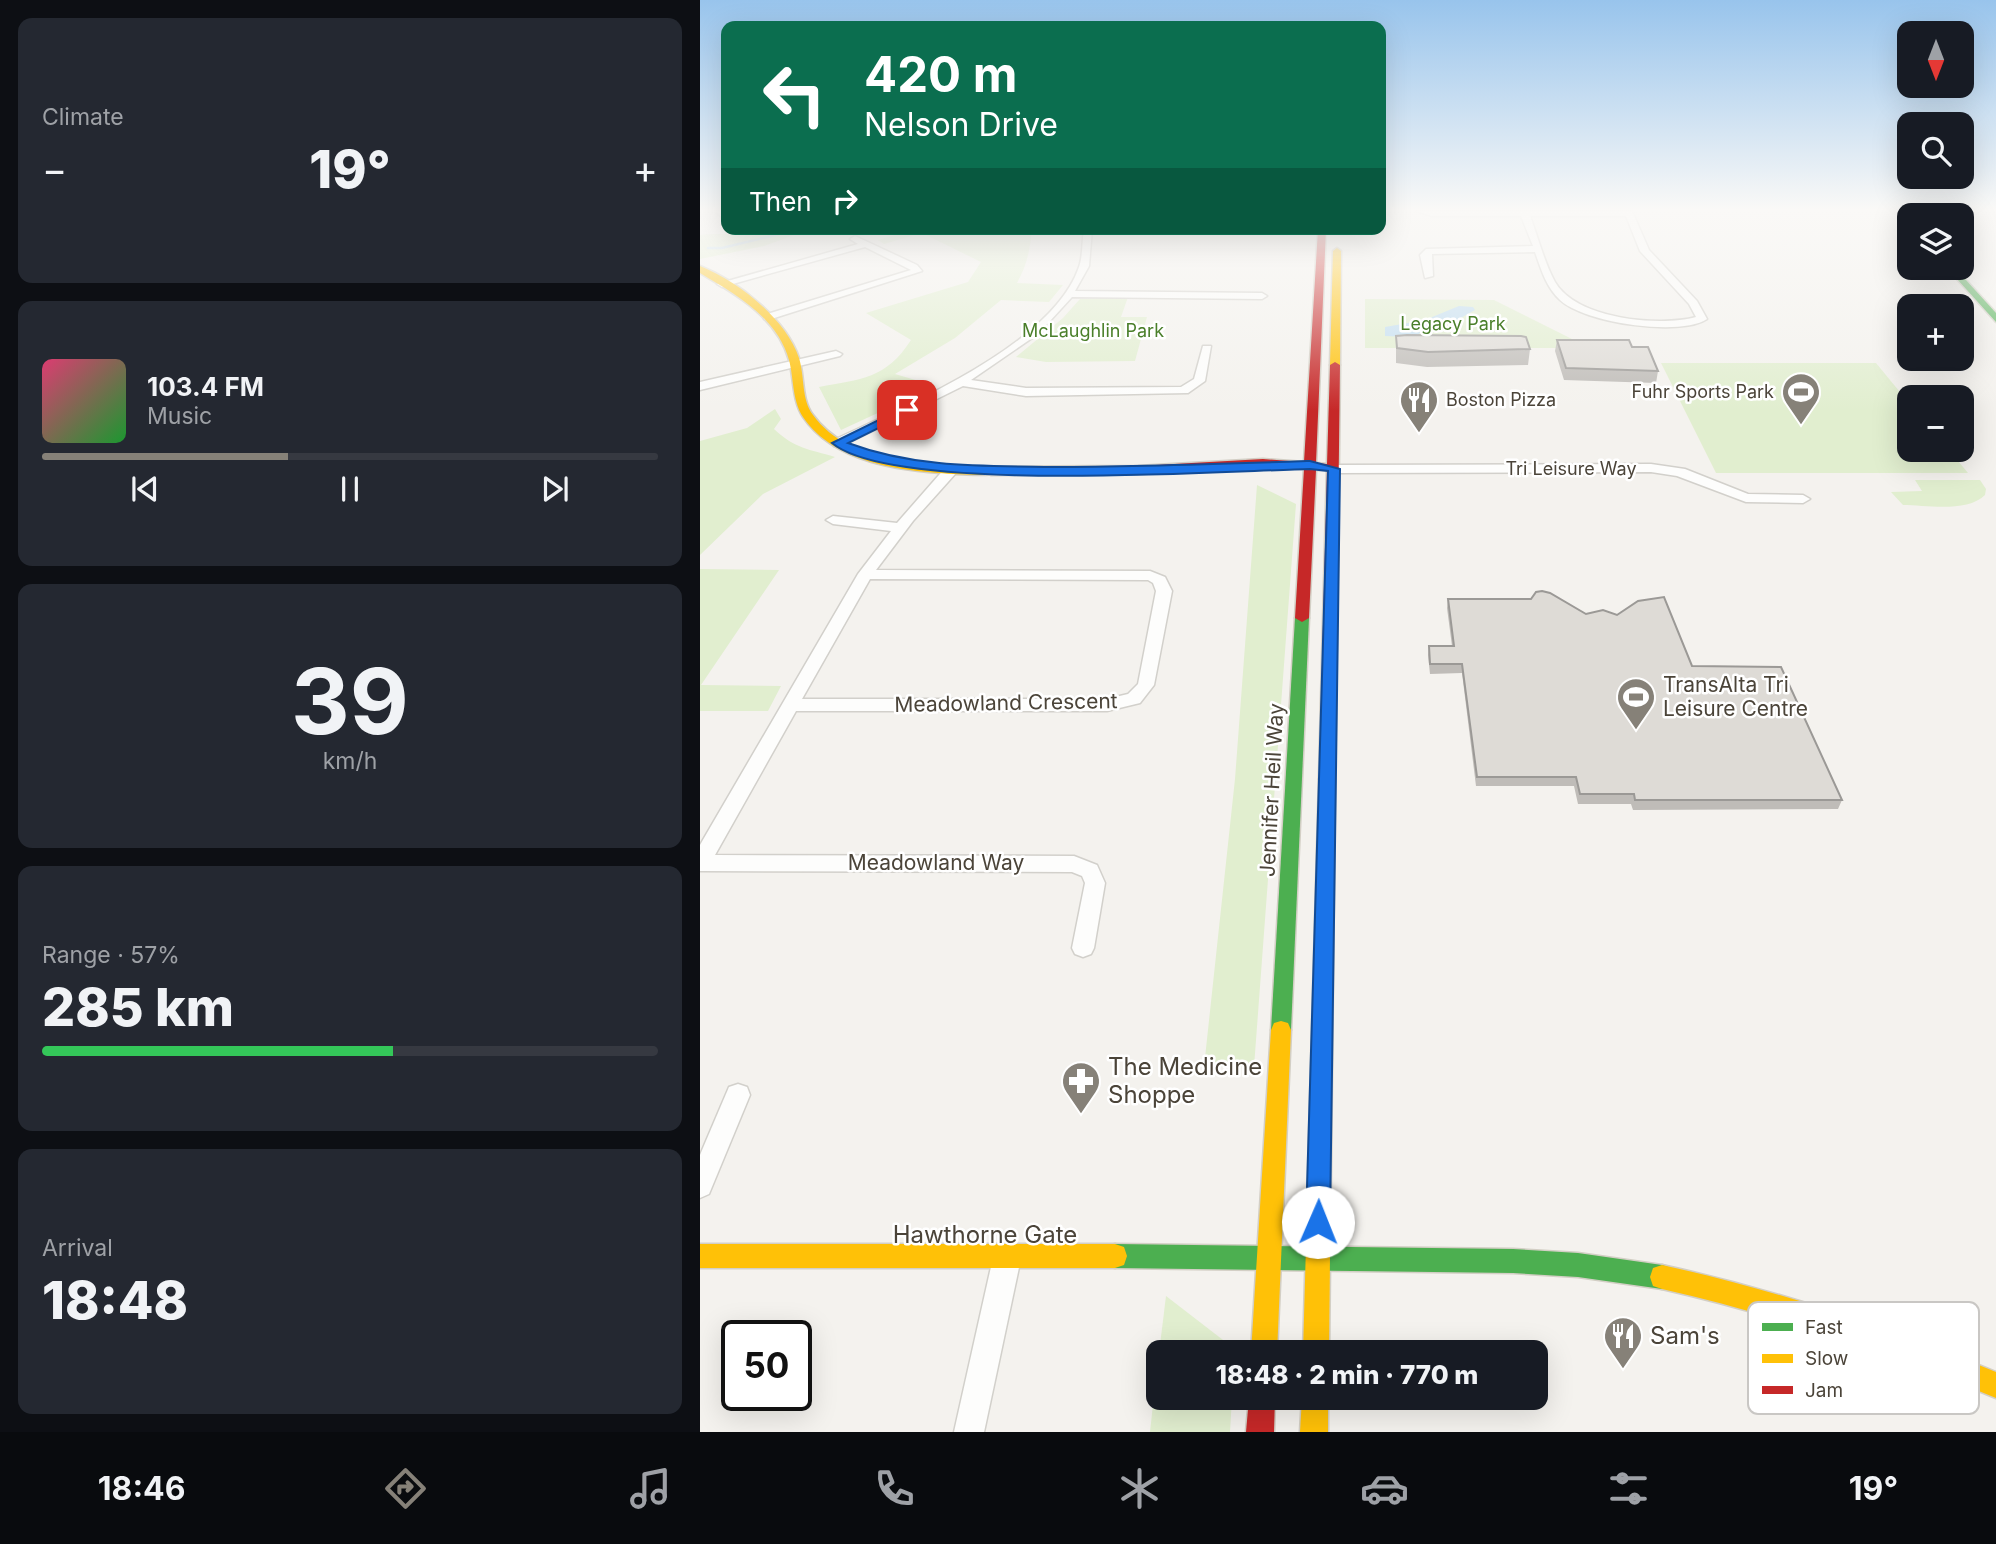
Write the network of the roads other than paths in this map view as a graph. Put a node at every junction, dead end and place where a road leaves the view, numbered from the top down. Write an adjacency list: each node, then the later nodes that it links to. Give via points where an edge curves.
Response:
1 (712, 278): 10 (main road)
2 (744, 278): 10 (street)
3 (895, 278): 13 (street)
4 (1079, 278): 11 (street)
5 (1320, 278): 23 (main road, Jennifer Heil Way)
6 (1337, 278): 21 (main road)
7 (1550, 278): 8 (street, via 1556,292 1586,311 1619,321 1702,319)
8 (1670, 278)
9 (1960, 280): 14 (main road)
10 (722, 284): 13 (main road)
11 (1071, 294): 12 (street); 18 (street, via 1031,335)
12 (1262, 296)
13 (768, 317): 17 (main road)
14 (1996, 319)
15 (1207, 348): 18 (street, via 1199,382 1184,391 1026,392)
16 (836, 354): 17 (street)
17 (796, 362): 19 (street); 20 (main road, via 803,412)
18 (962, 382): 20 (street)
19 (700, 386)
20 (838, 443): 22 (main road, via 876,457)
21 (1334, 469): 23 (main road); 24 (street, Tri Leisure Way, via 1651,468 1680,472 1746,498); 36 (main road)
22 (951, 470): 23 (main road); 26 (street, Meadowland Way)
23 (1310, 470): 34 (main road, Jennifer Heil Way)
24 (1803, 499)
25 (833, 520): 26 (street)
26 (901, 527): 27 (street, Meadowland Way)
27 (865, 574): 28 (street, Meadowland Way); 28 (street, Meadowland Crescent, via 1150,576 1160,580 1164,591 1146,685 1134,699 1107,705)
28 (792, 705): 29 (street, Meadowland Way)
29 (700, 863): 30 (street, Meadowland Way, via 1074,864 1090,871 1095,883)
30 (1083, 948)
31 (738, 1095): 32 (street)
32 (700, 1185)
33 (700, 1256): 35 (main road, Hawthorne Gate)
34 (1269, 1257): 35 (main road, Hawthorne Gate); 36 (main road, Hawthorne Gate); 38 (main road, Jennifer Heil Way)
35 (1007, 1258): 44 (street)
36 (1318, 1258): 37 (main road, Hawthorne Gate, via 1526,1261 1612,1269); 39 (main road)
37 (1766, 1302)
38 (1265, 1340)
39 (1316, 1340)
40 (1979, 1378): 41 (main road, Hawthorne Gate)
41 (1996, 1385)
42 (1261, 1410): 45 (main road)
43 (1315, 1410): 46 (main road)
44 (968, 1432)
45 (1260, 1432)
46 (1314, 1432)

